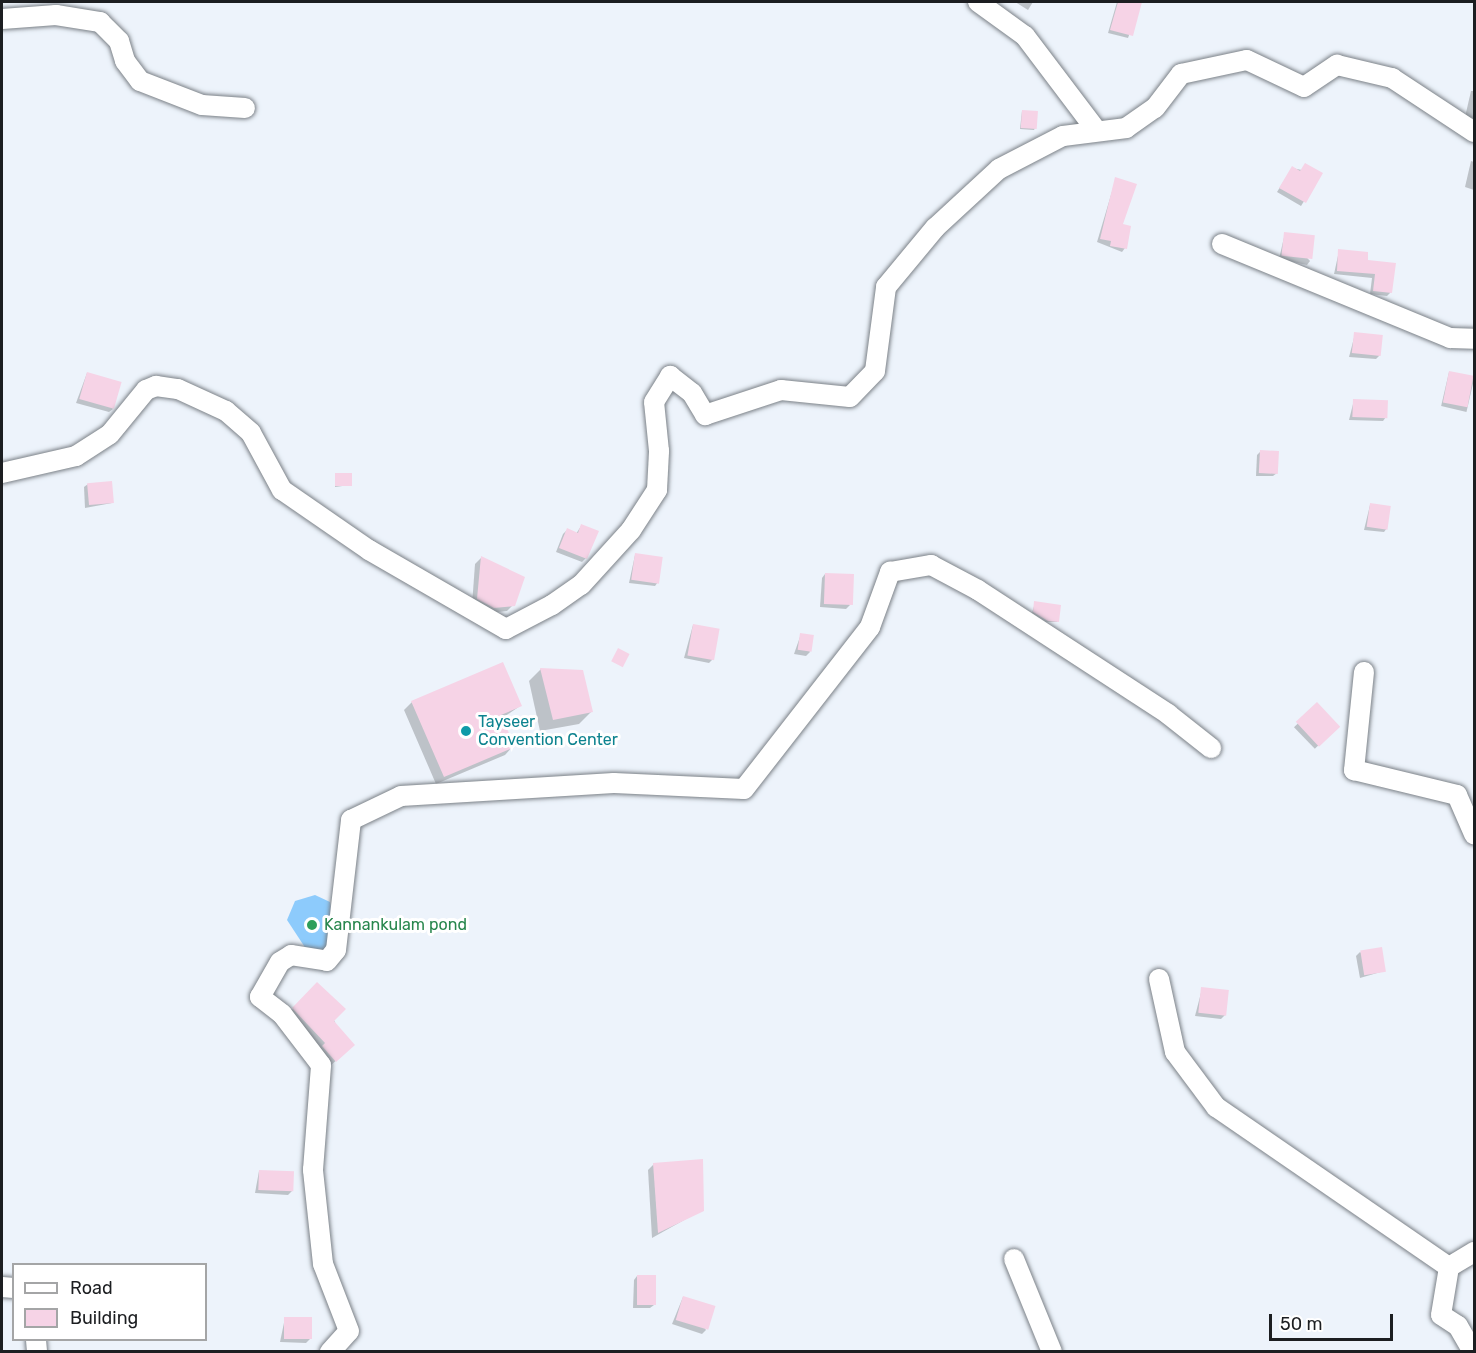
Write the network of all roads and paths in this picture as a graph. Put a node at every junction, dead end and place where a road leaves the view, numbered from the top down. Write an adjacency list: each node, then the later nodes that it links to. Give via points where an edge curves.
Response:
1 (978, 2): 4 (street, via 1025,36)
2 (2, 19): 3 (street, via 56,15 100,22 119,41 125,60 140,81 202,105)
3 (244, 108)
4 (1096, 130): 5 (street, via 1126,128 1155,108 1181,74 1247,60 1304,87 1337,65 1392,78); 8 (street, via 1064,136 999,169 935,228 886,287 875,371 850,397 781,390 705,415 692,393 670,376 654,402 659,452 657,490 631,530 581,585 552,606 506,629 369,550 282,490 251,433 226,411 178,389 156,386 146,390 110,434 76,456)
5 (1474, 132)
6 (1222, 244): 7 (street, via 1450,338)
7 (1474, 339)
8 (2, 473)
9 (1364, 672): 11 (street, via 1354,770 1457,795)
10 (1210, 748): 16 (street, via 1168,714 978,590 931,565 890,572 870,627 744,789 614,783 401,796 351,820 336,950 327,961 291,955 280,962 260,997 282,1014 321,1065 313,1170 315,1193 323,1264 349,1330)
11 (1474, 834)
12 (1159, 979): 15 (street, via 1175,1052 1216,1107)
13 (1474, 1252): 15 (street)
14 (1014, 1259): 17 (street)
15 (1449, 1267): 18 (street, via 1442,1315 1458,1326)
16 (330, 1352)
17 (1052, 1352)
18 (1473, 1352)

